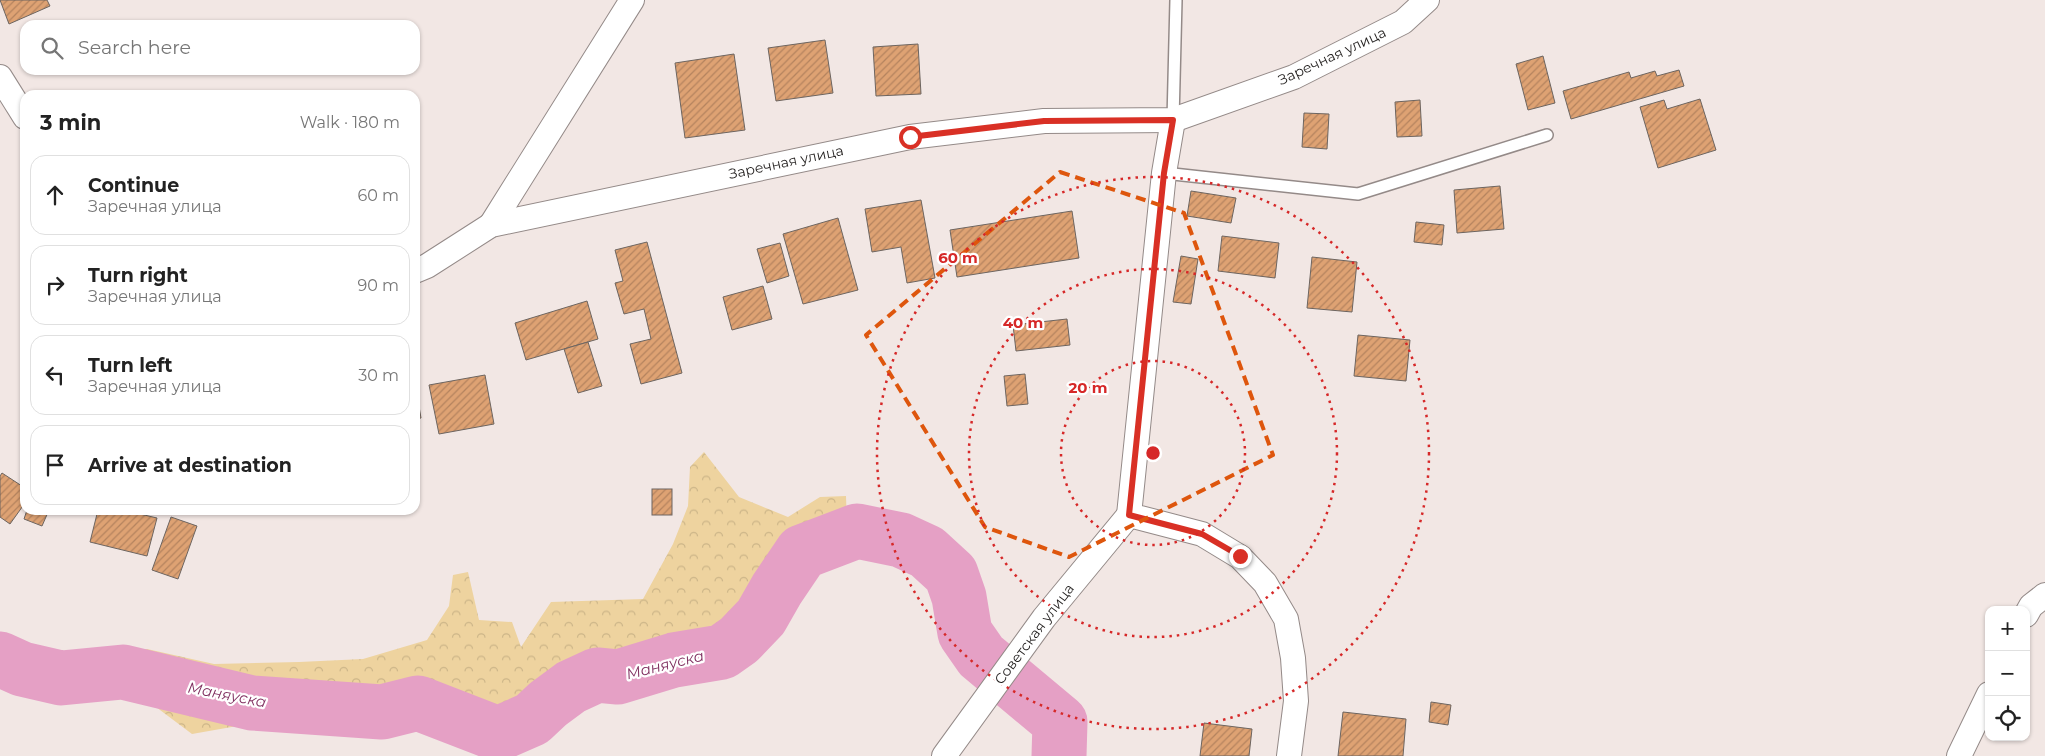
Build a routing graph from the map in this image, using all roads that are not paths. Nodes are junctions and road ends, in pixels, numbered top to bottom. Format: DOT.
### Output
graph roads {
  1 [pos="632,0"];
  2 [pos="1176,0"];
  3 [pos="1428,0"];
  4 [pos="0,77"];
  5 [pos="20,109"];
  6 [pos="1173,120"];
  7 [pos="1547,135"];
  8 [pos="1164,173"];
  9 [pos="491,224"];
  10 [pos="420,269"];
  11 [pos="1129,515"];
  12 [pos="2045,595"];
  13 [pos="2030,608"];
  14 [pos="1988,696"];
  15 [pos="944,756"];
  16 [pos="1289,756"];
  17 [pos="1959,756"];
  1 -- 9 [label="street"];
  2 -- 6 [label="lane"];
  3 -- 6 [label="street, Заречная улица"];
  4 -- 5 [label="street"];
  6 -- 8 [label="street"];
  6 -- 9 [label="street, Заречная улица"];
  7 -- 8 [label="lane"];
  8 -- 11 [label="street"];
  9 -- 10 [label="street, Заречная улица"];
  11 -- 15 [label="street, Советская улица"];
  11 -- 16 [label="street"];
  12 -- 13 [label="street"];
  14 -- 17 [label="street"];
}
